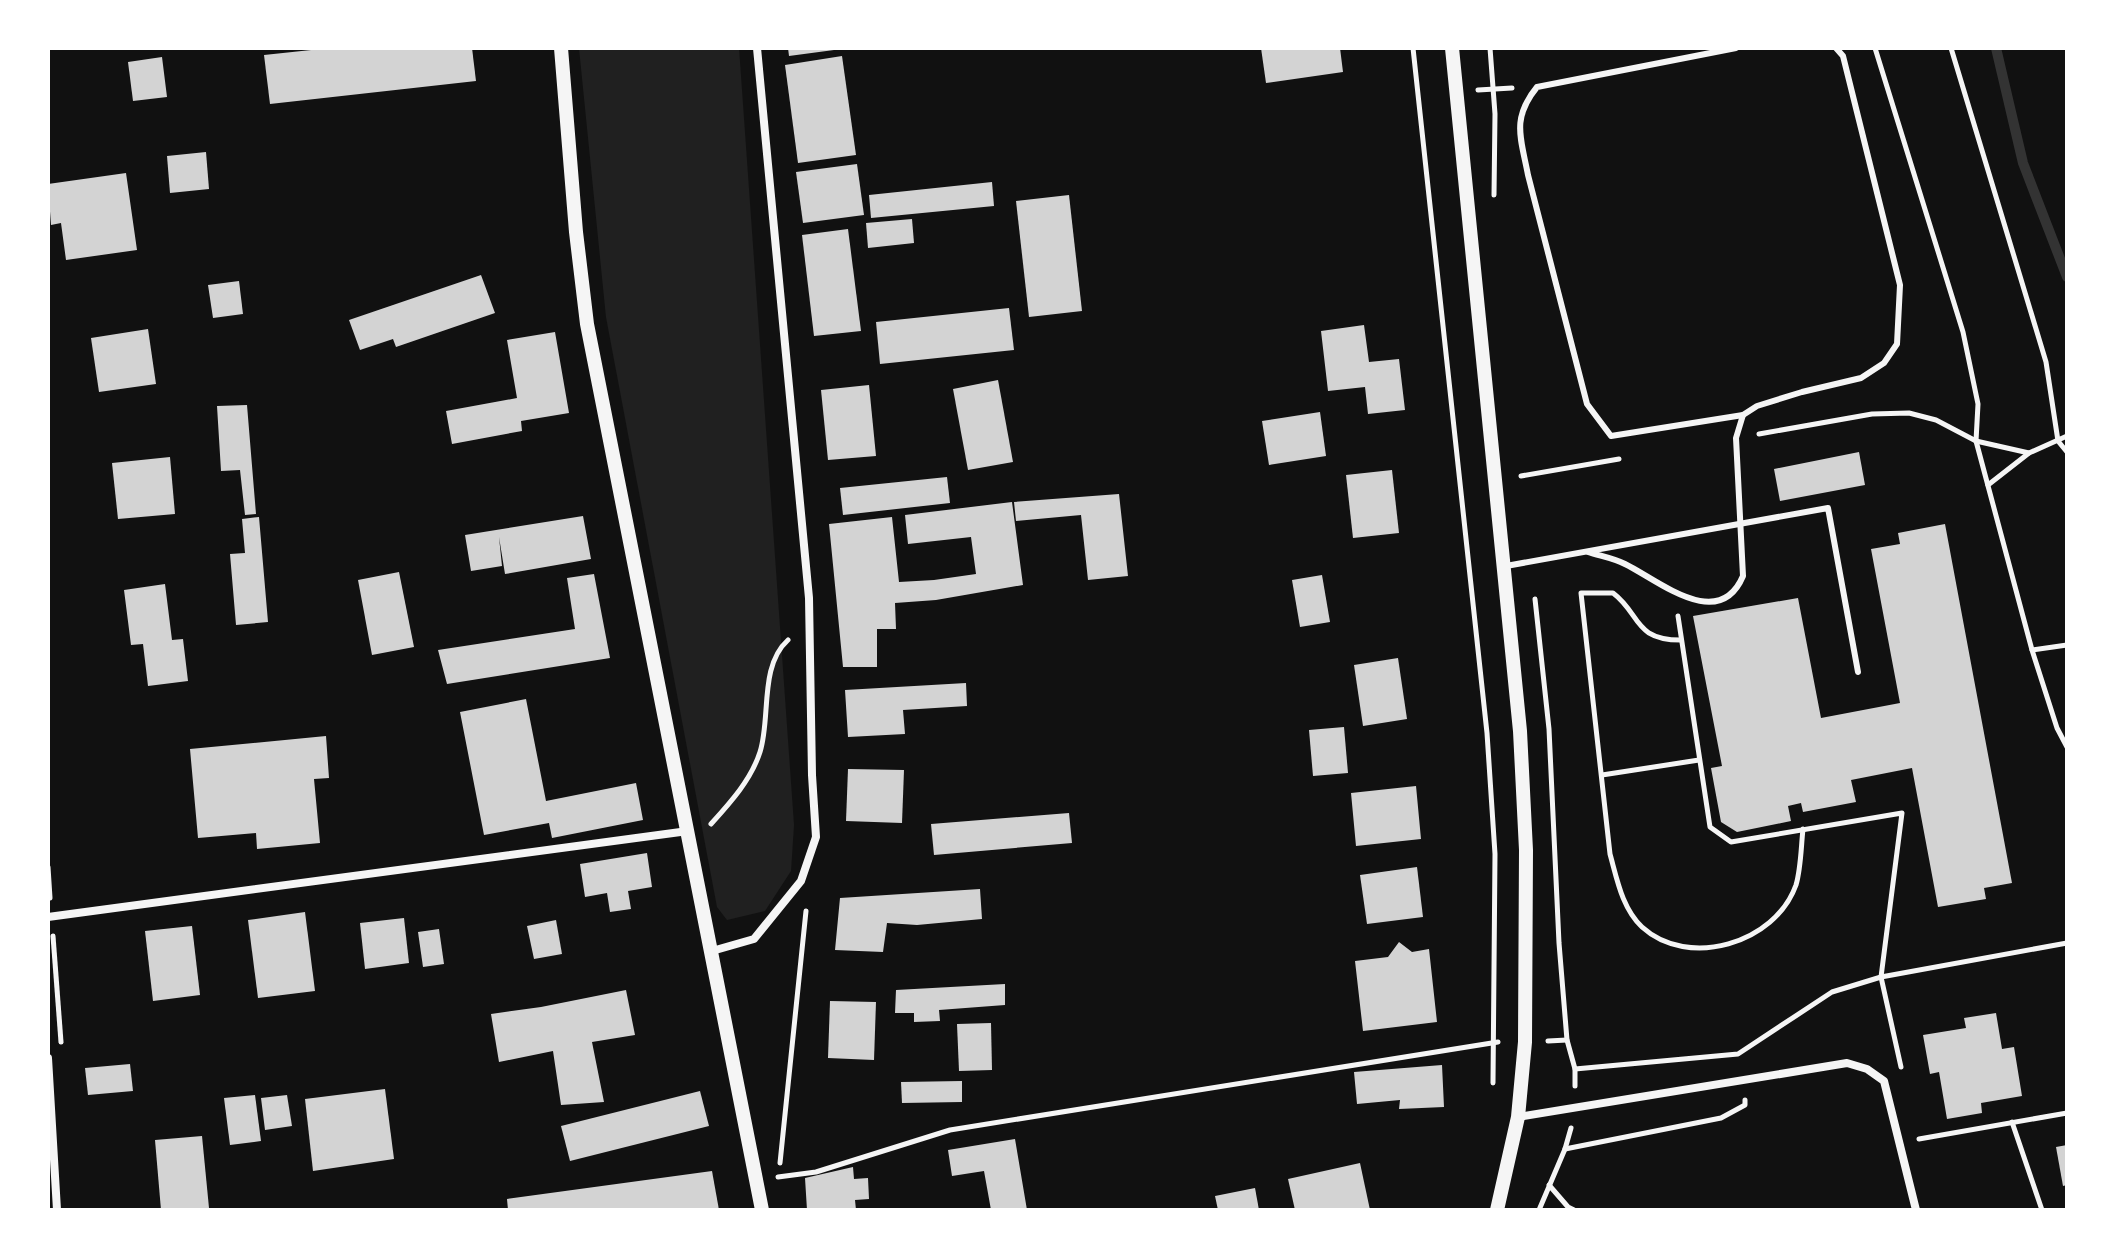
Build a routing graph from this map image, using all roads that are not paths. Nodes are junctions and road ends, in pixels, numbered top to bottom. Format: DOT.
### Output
graph roads {
  1 [pos="561,48"];
  2 [pos="757,48"];
  3 [pos="1452,48"];
  4 [pos="1736,48"];
  5 [pos="1836,48"];
  6 [pos="1743,415"];
  7 [pos="1740,525"];
  8 [pos="1586,552"];
  9 [pos="1502,567"];
  10 [pos="1858,672"];
  11 [pos="688,831"];
  12 [pos="48,917"];
  13 [pos="712,951"];
  14 [pos="48,1058"];
  15 [pos="1518,1117"];
  16 [pos="57,1210"];
  17 [pos="762,1210"];
  18 [pos="1497,1210"];
  19 [pos="1916,1210"];
  1 -- 11 [label="street"];
  2 -- 13 [label="street"];
  3 -- 9 [label="street"];
  4 -- 6 [label="lane"];
  5 -- 6 [label="lane"];
  6 -- 7 [label="lane"];
  7 -- 8 [label="lane"];
  7 -- 8 [label="lane"];
  7 -- 10 [label="lane"];
  8 -- 9 [label="lane"];
  9 -- 15 [label="street"];
  11 -- 12 [label="street"];
  11 -- 13 [label="street"];
  13 -- 17 [label="street"];
  14 -- 16 [label="street"];
  15 -- 18 [label="street"];
  15 -- 19 [label="street"];
}
